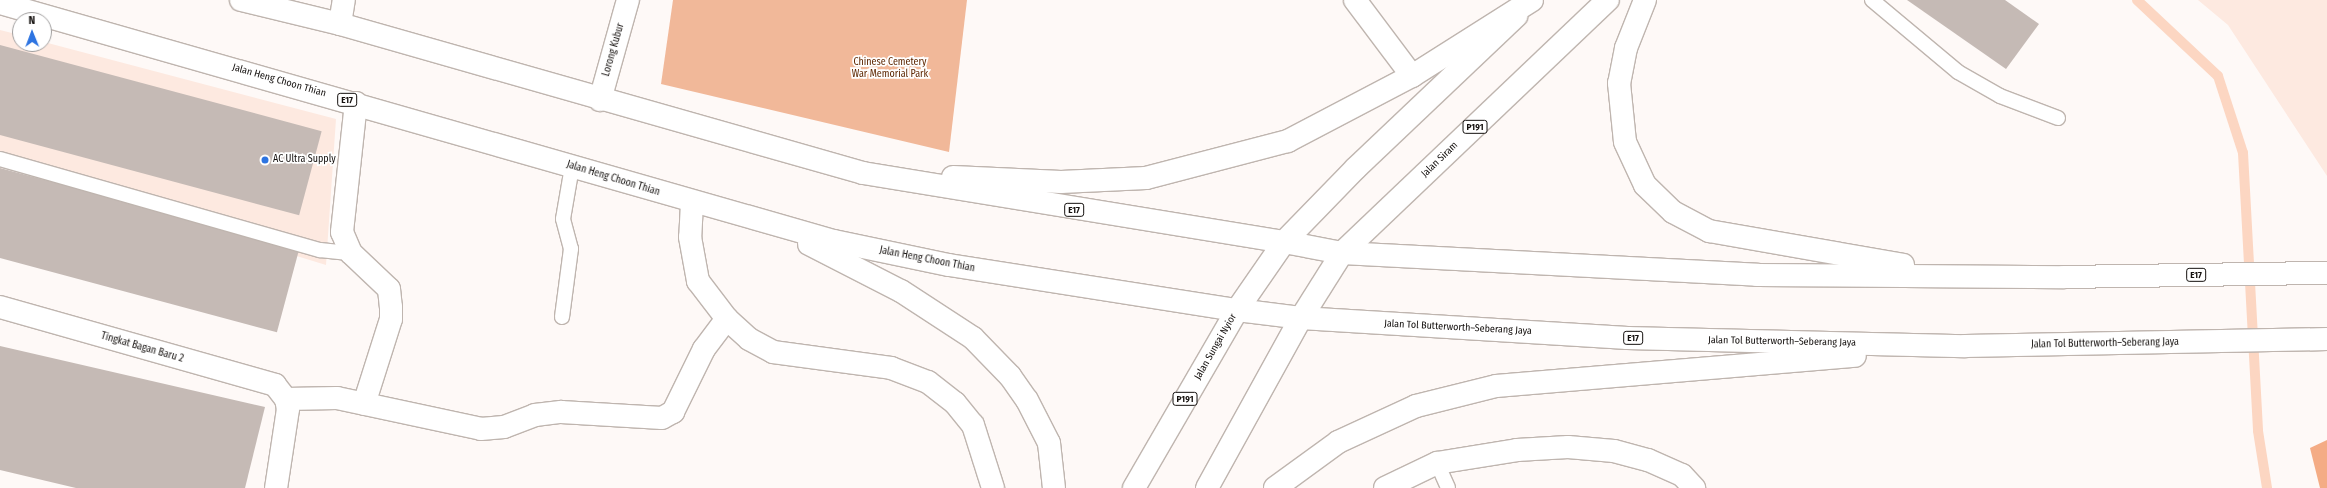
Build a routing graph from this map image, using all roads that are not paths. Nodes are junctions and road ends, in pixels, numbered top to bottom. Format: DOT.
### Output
graph roads {
  1 [pos="241,0"];
  2 [pos="344,0"];
  3 [pos="628,0"];
  4 [pos="1355,0"];
  5 [pos="1532,0"];
  6 [pos="1608,0"];
  7 [pos="1645,0"];
  8 [pos="1872,0"];
  9 [pos="0,3"];
  10 [pos="340,24"];
  11 [pos="1412,76"];
  12 [pos="600,100"];
  13 [pos="356,103"];
  14 [pos="2058,118"];
  15 [pos="0,159"];
  16 [pos="572,167"];
  17 [pos="864,172"];
  18 [pos="692,203"];
  19 [pos="775,226"];
  20 [pos="1284,242"];
  21 [pos="351,253"];
  22 [pos="1342,253"];
  23 [pos="2327,272"];
  24 [pos="1973,277"];
  25 [pos="0,307"];
  26 [pos="1237,310"];
  27 [pos="562,317"];
  28 [pos="1301,318"];
  29 [pos="727,319"];
  30 [pos="2327,339"];
  31 [pos="1966,346"];
  32 [pos="284,395"];
  33 [pos="364,404"];
  34 [pos="1437,463"];
  35 [pos="276,488"];
  36 [pos="993,488"];
  37 [pos="1054,488"];
  38 [pos="1134,488"];
  39 [pos="1207,488"];
  40 [pos="1274,488"];
  41 [pos="1385,488"];
  42 [pos="1448,488"];
  43 [pos="1694,488"];
  1 -- 10 [label="main road, E17"];
  2 -- 10 [label="main road"];
  3 -- 12 [label="main road, Lorong Kubur"];
  4 -- 11 [label="main road"];
  5 -- 11 [label="main road"];
  5 -- 20 [label="main road, P191"];
  6 -- 22 [label="main road, Jalan Siram / P191"];
  7 -- 24 [label="main road"];
  8 -- 14 [label="lane"];
  9 -- 13 [label="main road, Jalan Heng Choon Thian / E17"];
  10 -- 12 [label="main road, E17"];
  11 -- 17 [label="main road"];
  12 -- 17 [label="main road, E17"];
  13 -- 16 [label="main road, Jalan Heng Choon Thian / E17"];
  13 -- 21 [label="main road"];
  15 -- 21 [label="lane"];
  16 -- 18 [label="main road, Jalan Heng Choon Thian / E17"];
  16 -- 27 [label="lane"];
  17 -- 20 [label="main road, E17"];
  18 -- 19 [label="main road, Jalan Heng Choon Thian / E17"];
  18 -- 29 [label="main road"];
  19 -- 26 [label="main road, Jalan Heng Choon Thian / E17"];
  19 -- 37 [label="main road"];
  20 -- 22 [label="main road, E17"];
  20 -- 26 [label="main road, P191"];
  21 -- 33 [label="main road"];
  22 -- 24 [label="main road, E17"];
  22 -- 28 [label="main road, P191"];
  23 -- 24 [label="main road, E17"];
  25 -- 32 [label="main road, Tingkat Bagan Baru 2"];
  26 -- 28 [label="main road, Jalan Tol Butterworth–Seberang Jaya / E17"];
  26 -- 38 [label="main road, Jalan Sungai Nyior / P191"];
  28 -- 31 [label="main road, Jalan Tol Butterworth–Seberang Jaya / E17"];
  28 -- 39 [label="main road, P191"];
  29 -- 33 [label="main road"];
  29 -- 36 [label="main road"];
  30 -- 31 [label="main road, Jalan Tol Butterworth–Seberang Jaya / E17"];
  31 -- 40 [label="main road"];
  32 -- 33 [label="main road"];
  32 -- 35 [label="main road"];
  34 -- 41 [label="main road"];
  34 -- 42 [label="lane"];
  34 -- 43 [label="main road"];
}
